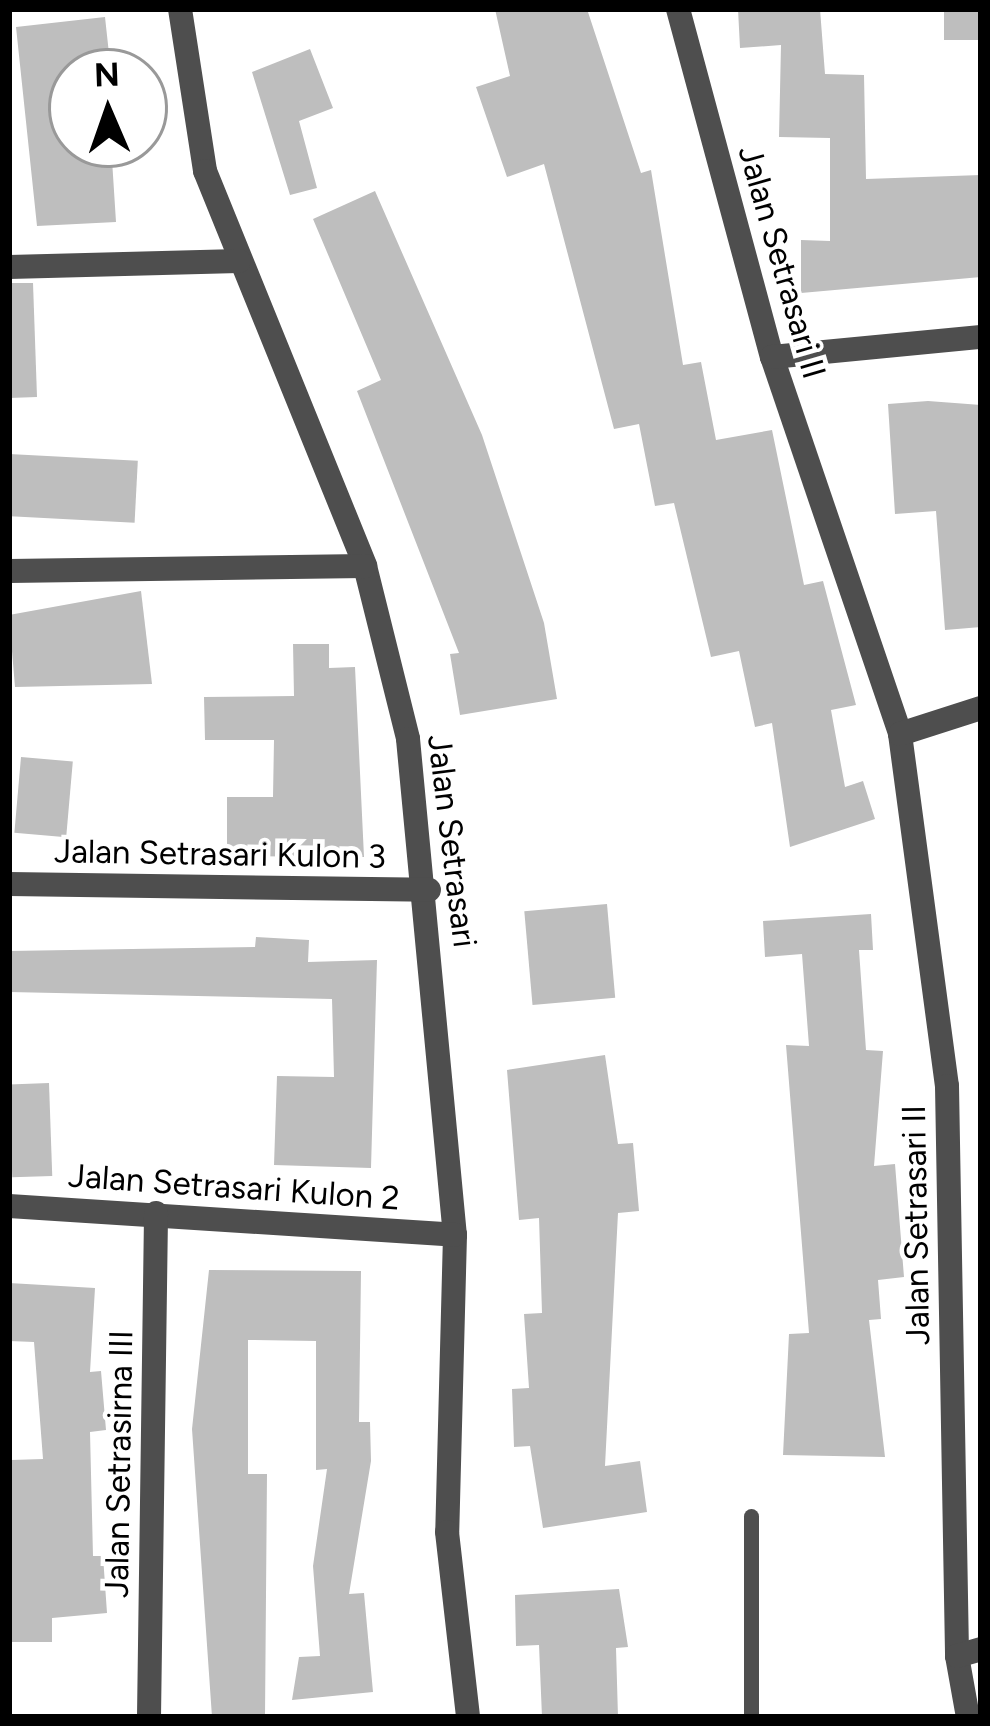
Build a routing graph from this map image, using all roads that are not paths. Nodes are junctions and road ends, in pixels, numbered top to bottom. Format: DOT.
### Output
graph roads {
  1 [pos="180,9"];
  2 [pos="678,9"];
  3 [pos="239,261"];
  4 [pos="9,267"];
  5 [pos="981,337"];
  6 [pos="772,357"];
  7 [pos="365,566"];
  8 [pos="9,571"];
  9 [pos="981,708"];
  10 [pos="900,734"];
  11 [pos="9,884"];
  12 [pos="430,890"];
  13 [pos="9,1206"];
  14 [pos="156,1213"];
  15 [pos="455,1235"];
  16 [pos="751,1516"];
  17 [pos="969,1652"];
  18 [pos="465,1716"];
  19 [pos="149,1717"];
  20 [pos="751,1717"];
  21 [pos="968,1717"];
  1 -- 3 [label="street, Jalan Setrasari"];
  2 -- 6 [label="street, Jalan Setrasari II"];
  3 -- 4 [label="street"];
  3 -- 7 [label="street, Jalan Setrasari"];
  5 -- 6 [label="street"];
  6 -- 10 [label="street, Jalan Setrasari II"];
  7 -- 8 [label="street"];
  7 -- 12 [label="street, Jalan Setrasari"];
  9 -- 10 [label="street"];
  10 -- 17 [label="street, Jalan Setrasari II"];
  11 -- 12 [label="street, Jalan Setrasari Kulon 3"];
  12 -- 15 [label="street, Jalan Setrasari"];
  13 -- 14 [label="street, Jalan Setrasari Kulon 2"];
  14 -- 15 [label="street, Jalan Setrasari Kulon 2"];
  14 -- 19 [label="street, Jalan Setrasirna III"];
  15 -- 18 [label="street, Jalan Setrasari"];
  16 -- 20 [label="lane"];
  17 -- 21 [label="street, Jalan Setrasari II"];
}
